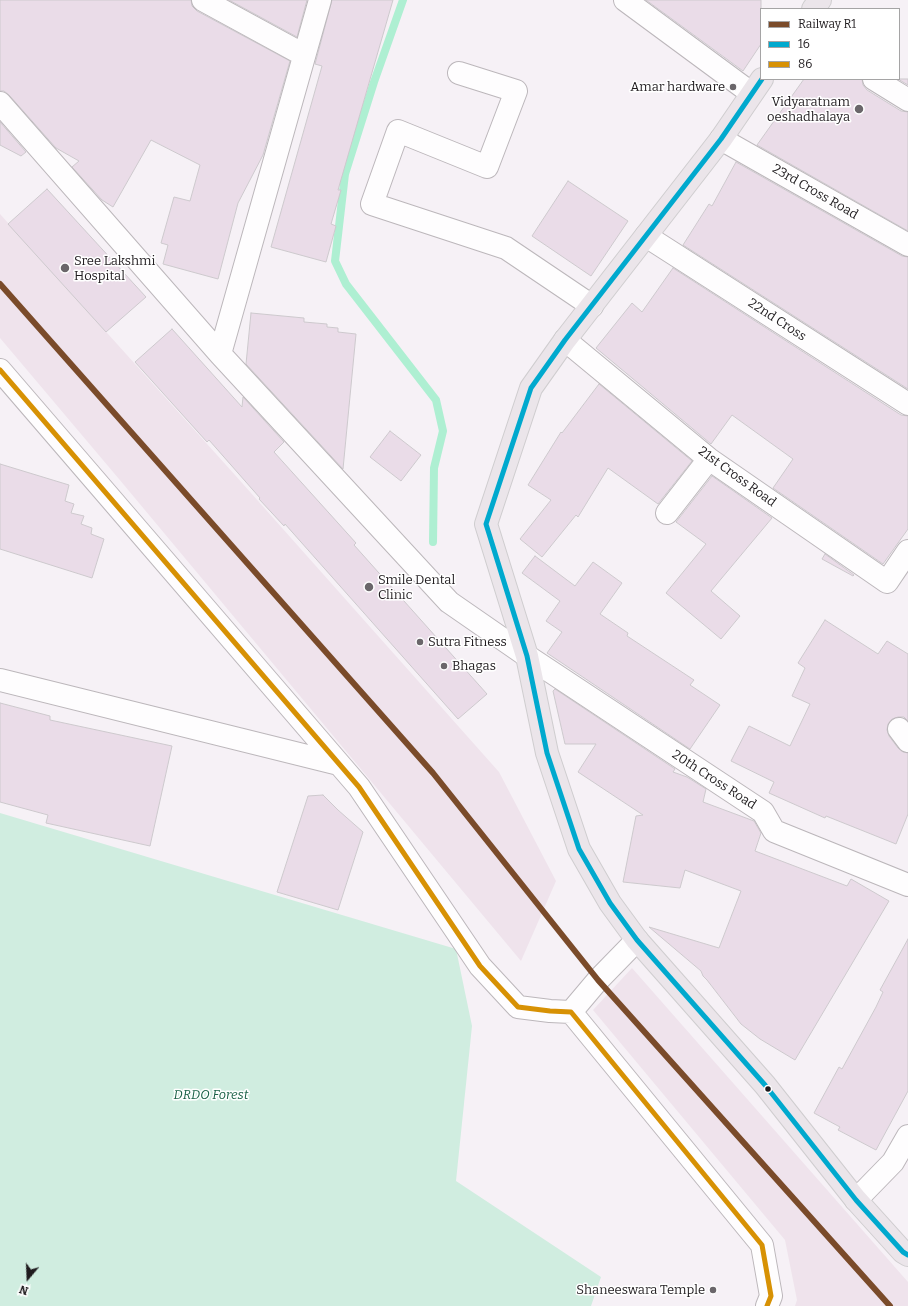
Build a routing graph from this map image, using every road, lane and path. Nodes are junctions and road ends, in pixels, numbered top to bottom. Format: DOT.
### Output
graph roads {
  1 [pos="203,0"];
  2 [pos="320,0"];
  3 [pos="625,0"];
  4 [pos="820,0"];
  5 [pos="814,8"];
  6 [pos="304,55"];
  7 [pos="459,73"];
  8 [pos="876,80"];
  9 [pos="756,86"];
  10 [pos="908,100"];
  11 [pos="0,103"];
  12 [pos="721,139"];
  13 [pos="646,236"];
  14 [pos="908,245"];
  15 [pos="592,306"];
  16 [pos="565,340"];
  17 [pos="220,354"];
  18 [pos="0,370"];
  19 [pos="908,404"];
  20 [pos="708,458"];
  21 [pos="667,513"];
  22 [pos="908,551"];
  23 [pos="527,656"];
  24 [pos="0,680"];
  25 [pos="339,764"];
  26 [pos="908,885"];
  27 [pos="637,940"];
  28 [pos="571,1012"];
  29 [pos="908,1136"];
  30 [pos="856,1200"];
  31 [pos="908,1255"];
  32 [pos="767,1306"];
  1 -- 6 [label="street"];
  2 -- 6 [label="street"];
  3 -- 9 [label="street"];
  4 -- 5 [label="main road"];
  6 -- 17 [label="street"];
  7 -- 15 [label="street"];
  8 -- 10 [label="street"];
  9 -- 12 [label="main road"];
  11 -- 17 [label="street, 20th Cross Road"];
  12 -- 13 [label="main road"];
  12 -- 14 [label="street, 23rd Cross Road"];
  13 -- 15 [label="main road"];
  13 -- 19 [label="street, 22nd Cross"];
  15 -- 16 [label="main road"];
  16 -- 20 [label="street, 21st Cross Road"];
  16 -- 23 [label="main road"];
  17 -- 23 [label="street, 20th Cross Road"];
  18 -- 25 [label="street"];
  20 -- 21 [label="street"];
  20 -- 22 [label="street, 21st Cross Road"];
  23 -- 26 [label="street, 20th Cross Road"];
  23 -- 27 [label="main road"];
  24 -- 25 [label="street"];
  25 -- 28 [label="street"];
  27 -- 28 [label="street"];
  27 -- 30 [label="main road"];
  28 -- 32 [label="street"];
  29 -- 30 [label="street"];
  30 -- 31 [label="main road"];
}
